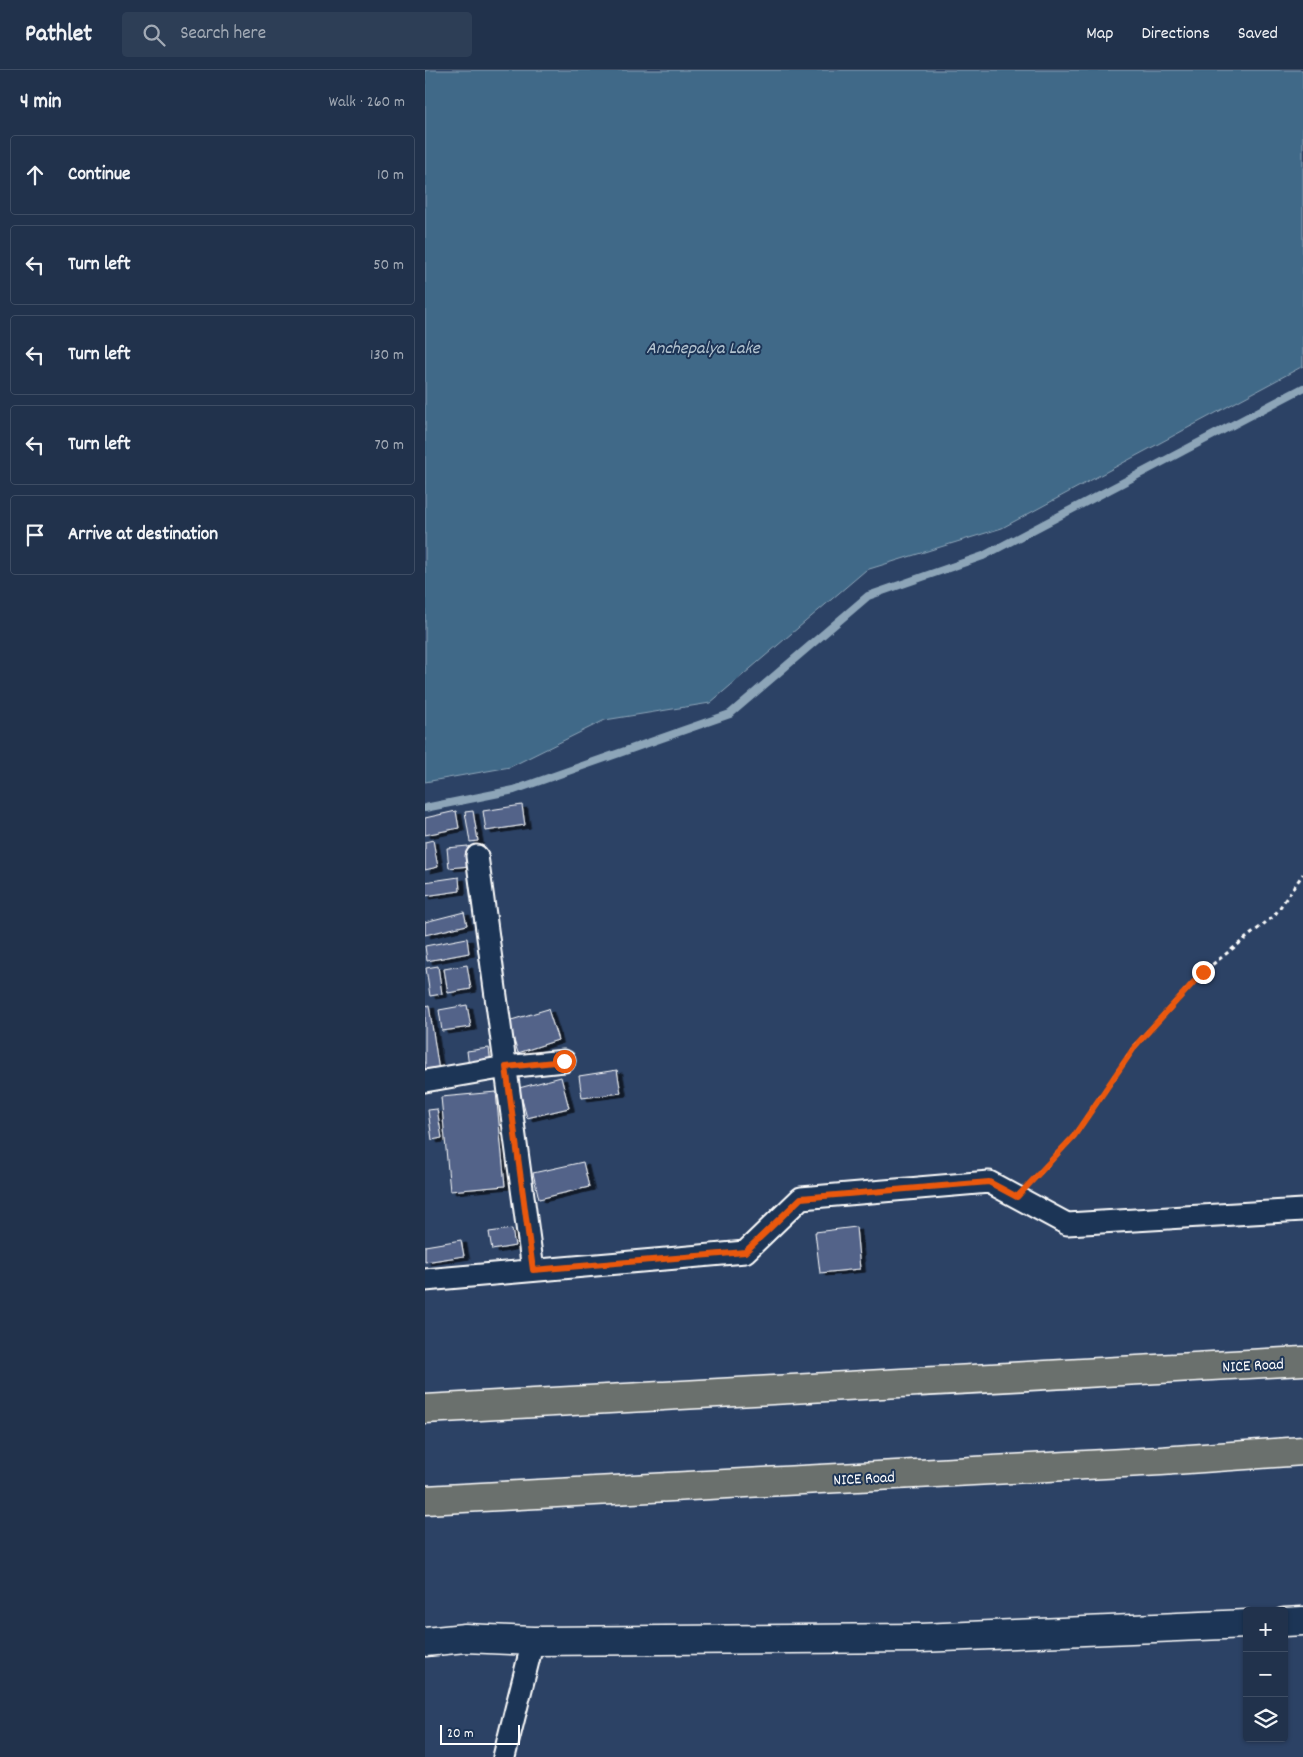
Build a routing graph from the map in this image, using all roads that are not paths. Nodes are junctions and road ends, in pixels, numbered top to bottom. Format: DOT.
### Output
graph roads {
  1 [pos="477,856"];
  2 [pos="564,1061"];
  3 [pos="506,1067"];
  4 [pos="425,1080"];
  5 [pos="1303,1210"];
  6 [pos="533,1270"];
  7 [pos="425,1280"];
  8 [pos="1303,1361"];
  9 [pos="425,1409"];
  10 [pos="1303,1451"];
  11 [pos="425,1500"];
  12 [pos="1303,1621"];
  13 [pos="1288,1622"];
  14 [pos="1243,1624"];
  15 [pos="533,1641"];
  16 [pos="425,1642"];
  17 [pos="504,1757"];
  1 -- 3 [label="street"];
  2 -- 3 [label="street"];
  3 -- 4 [label="street"];
  3 -- 6 [label="street"];
  5 -- 6 [label="street"];
  6 -- 7 [label="street"];
  8 -- 9 [label="highway, NICE Road"];
  10 -- 11 [label="highway, NICE Road"];
  12 -- 13 [label="street"];
  14 -- 15 [label="street"];
  15 -- 16 [label="street"];
  15 -- 17 [label="street"];
}
